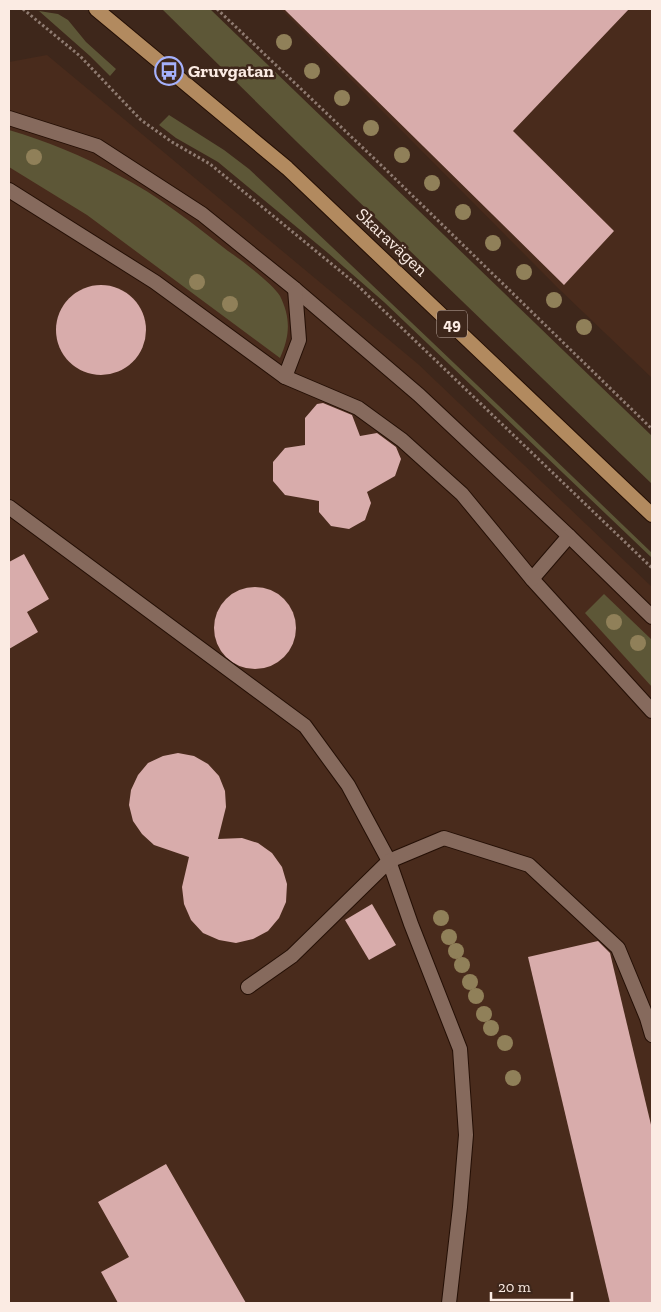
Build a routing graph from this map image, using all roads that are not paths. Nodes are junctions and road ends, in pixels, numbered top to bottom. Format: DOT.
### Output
graph roads {
  1 [pos="96,9"];
  2 [pos="9,118"];
  3 [pos="9,190"];
  4 [pos="295,289"];
  5 [pos="285,377"];
  6 [pos="9,507"];
  7 [pos="652,515"];
  8 [pos="569,536"];
  9 [pos="532,579"];
  10 [pos="652,618"];
  11 [pos="652,711"];
  12 [pos="389,861"];
  13 [pos="248,987"];
  14 [pos="652,1036"];
  15 [pos="449,1303"];
  1 -- 7 [label="main road, Skaravägen / 49"];
  2 -- 4 [label="lane"];
  3 -- 5 [label="lane"];
  4 -- 5 [label="lane"];
  4 -- 8 [label="lane"];
  5 -- 9 [label="lane"];
  6 -- 12 [label="lane"];
  8 -- 9 [label="lane"];
  8 -- 10 [label="lane"];
  9 -- 11 [label="lane"];
  12 -- 13 [label="lane"];
  12 -- 14 [label="lane"];
  12 -- 15 [label="lane"];
}
